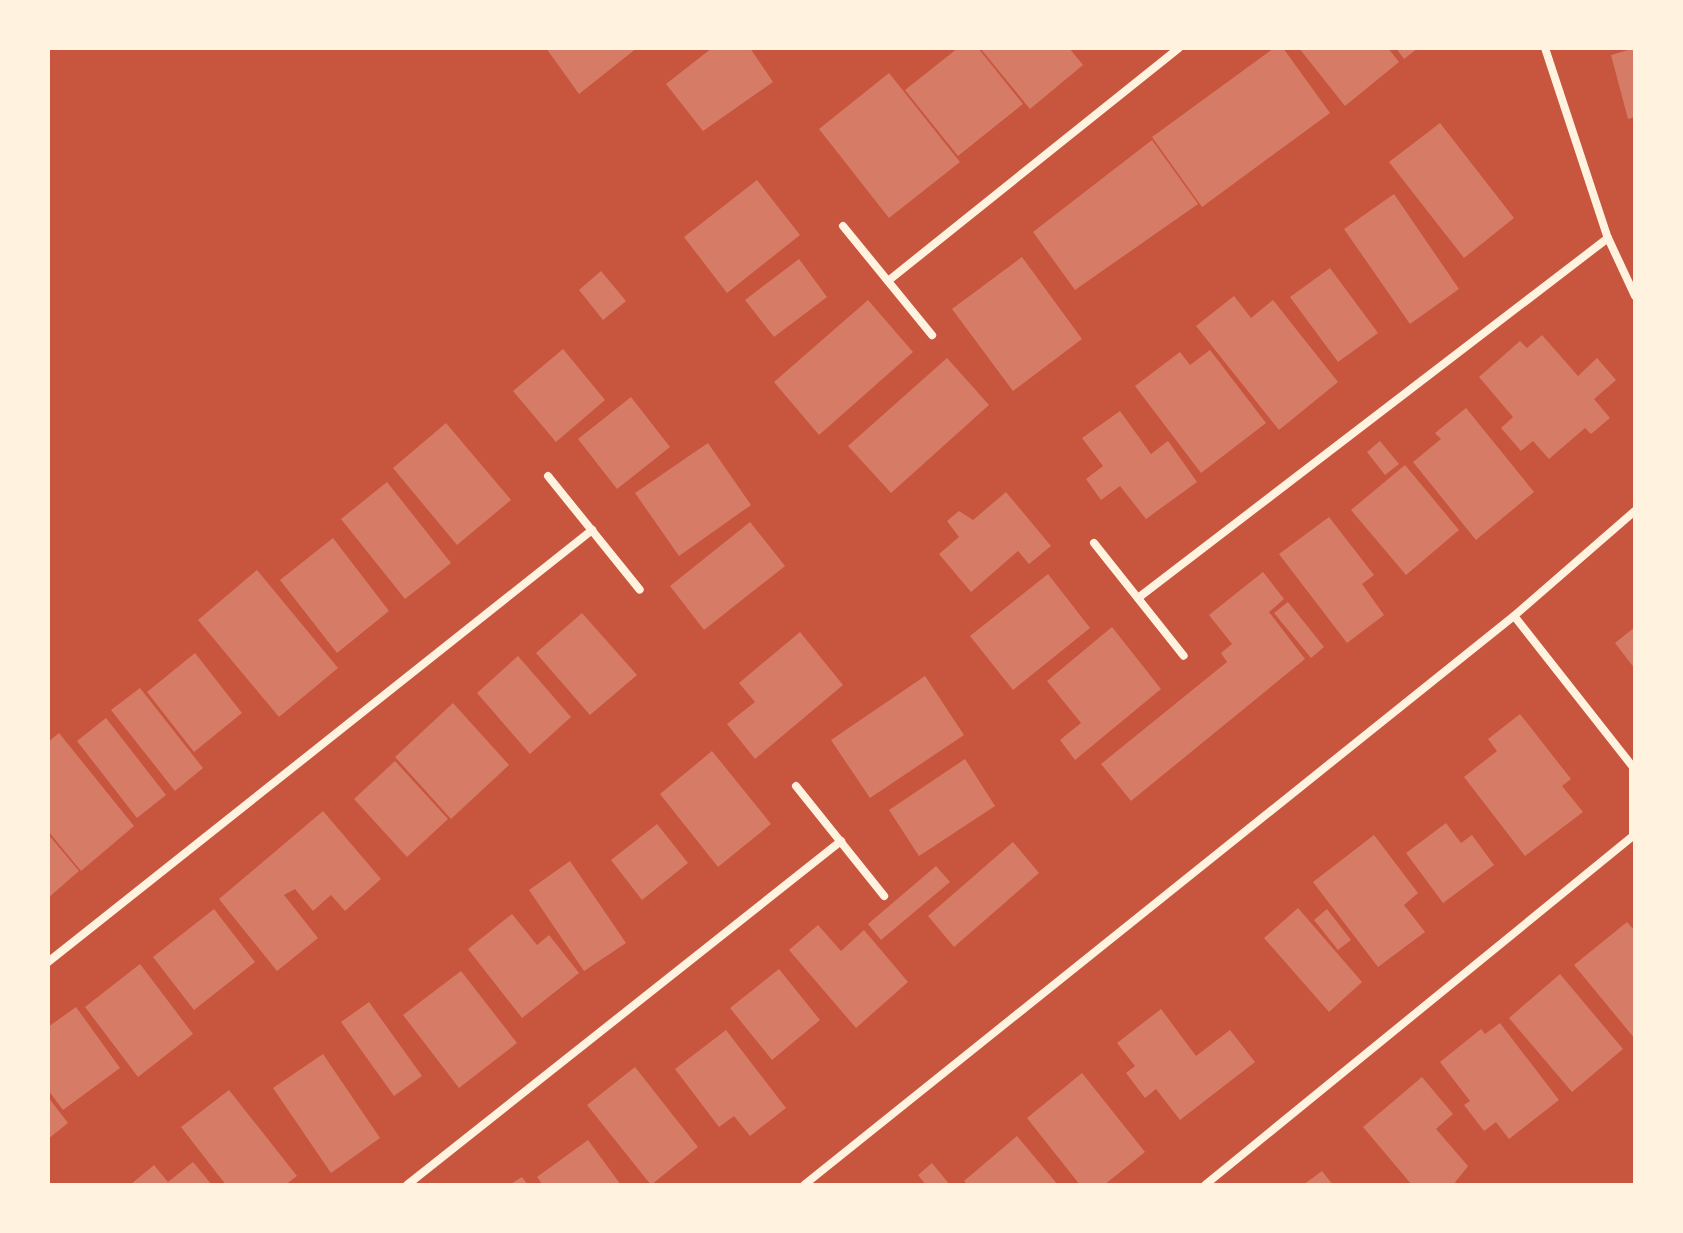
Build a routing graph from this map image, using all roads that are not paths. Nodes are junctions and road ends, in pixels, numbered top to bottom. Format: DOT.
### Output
graph roads {
  1 [pos="1179,48"];
  2 [pos="1545,48"];
  3 [pos="843,226"];
  4 [pos="1608,238"];
  5 [pos="888,281"];
  6 [pos="1635,296"];
  7 [pos="932,335"];
  8 [pos="548,476"];
  9 [pos="1635,511"];
  10 [pos="592,530"];
  11 [pos="1094,543"];
  12 [pos="640,590"];
  13 [pos="1138,598"];
  14 [pos="1514,616"];
  15 [pos="1184,656"];
  16 [pos="796,786"];
  17 [pos="841,841"];
  18 [pos="884,896"];
  19 [pos="48,962"];
  20 [pos="407,1185"];
  21 [pos="804,1185"];
  22 [pos="1205,1185"];
  1 -- 5 [label="street"];
  2 -- 4 [label="street"];
  3 -- 5 [label="street"];
  4 -- 6 [label="street"];
  4 -- 13 [label="street"];
  5 -- 7 [label="street"];
  8 -- 10 [label="street"];
  9 -- 14 [label="street"];
  10 -- 12 [label="street"];
  10 -- 19 [label="street"];
  11 -- 13 [label="street"];
  13 -- 15 [label="street"];
  14 -- 21 [label="street"];
  14 -- 22 [label="street"];
  16 -- 17 [label="street"];
  17 -- 18 [label="street"];
  17 -- 20 [label="street"];
}
